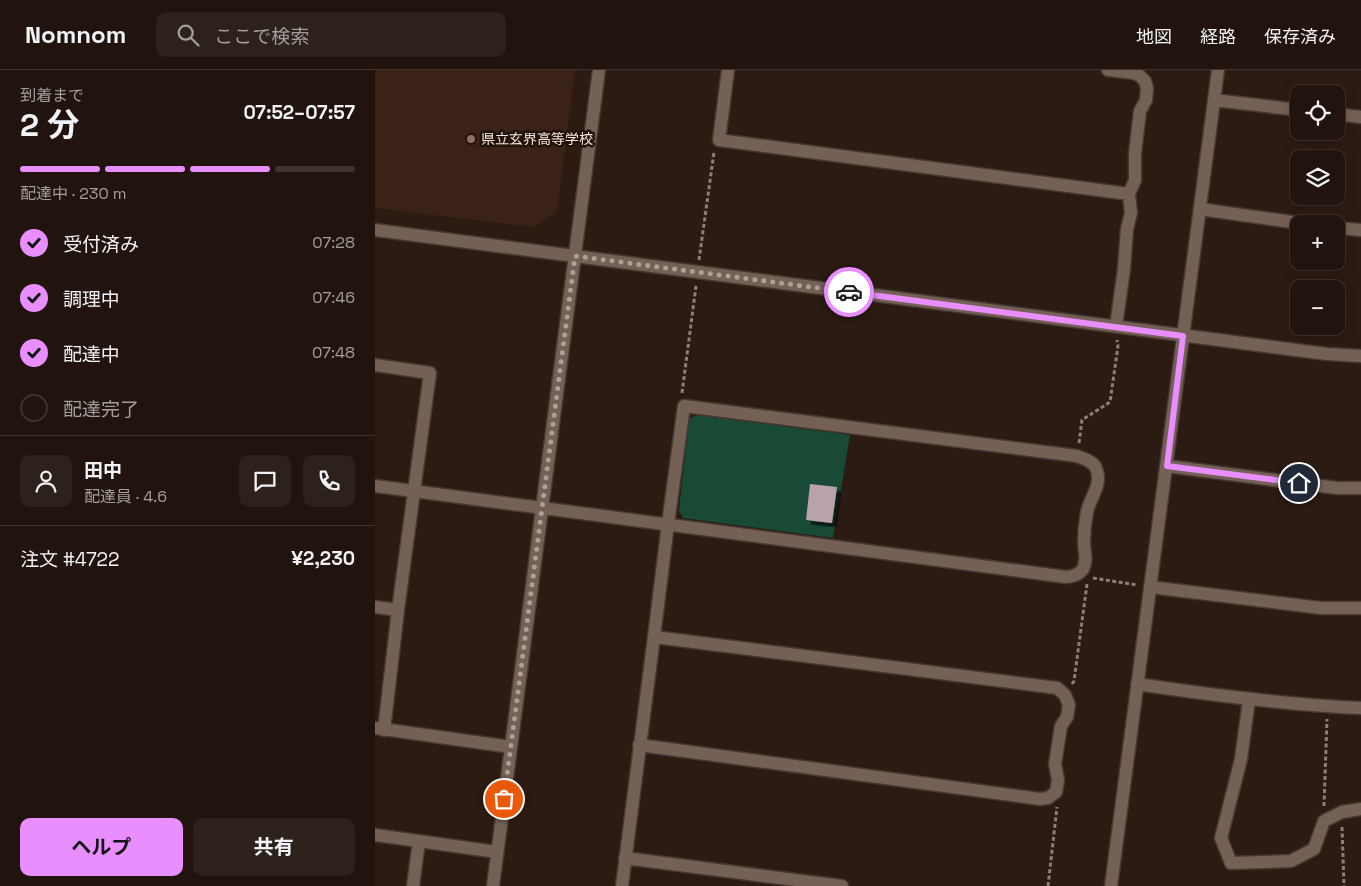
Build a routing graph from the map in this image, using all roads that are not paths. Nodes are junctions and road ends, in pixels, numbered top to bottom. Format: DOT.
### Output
graph roads {
  1 [pos="599,70"];
  2 [pos="728,70"];
  3 [pos="1108,70"];
  4 [pos="1218,70"];
  5 [pos="1214,100"];
  6 [pos="1290,109"];
  7 [pos="1345,115"];
  8 [pos="1361,117"];
  9 [pos="1129,194"];
  10 [pos="1200,209"];
  11 [pos="1290,222"];
  12 [pos="1345,229"];
  13 [pos="375,230"];
  14 [pos="1361,230"];
  15 [pos="575,256"];
  16 [pos="1116,326"];
  17 [pos="1183,336"];
  18 [pos="1361,356"];
  19 [pos="375,365"];
  20 [pos="1167,466"];
  21 [pos="375,486"];
  22 [pos="1361,488"];
  23 [pos="414,491"];
  24 [pos="542,507"];
  25 [pos="668,524"];
  26 [pos="1150,586"];
  27 [pos="375,607"];
  28 [pos="1361,608"];
  29 [pos="398,610"];
  30 [pos="655,637"];
  31 [pos="1137,684"];
  32 [pos="1249,700"];
  33 [pos="1361,708"];
  34 [pos="379,729"];
  35 [pos="639,745"];
  36 [pos="511,746"];
  37 [pos="1361,810"];
  38 [pos="375,835"];
  39 [pos="419,841"];
  40 [pos="497,852"];
  41 [pos="625,858"];
  42 [pos="413,886"];
  43 [pos="493,886"];
  44 [pos="621,886"];
  45 [pos="842,886"];
  46 [pos="1111,886"];
  1 -- 15 [label="street"];
  2 -- 9 [label="street"];
  3 -- 9 [label="street"];
  4 -- 5 [label="street"];
  5 -- 6 [label="street"];
  5 -- 10 [label="street"];
  7 -- 8 [label="street"];
  9 -- 16 [label="street"];
  10 -- 11 [label="street"];
  10 -- 17 [label="street"];
  12 -- 14 [label="street"];
  13 -- 15 [label="street"];
  15 -- 16 [label="street"];
  15 -- 24 [label="street"];
  16 -- 17 [label="street"];
  17 -- 18 [label="street"];
  17 -- 20 [label="street"];
  19 -- 23 [label="street"];
  20 -- 22 [label="street"];
  20 -- 26 [label="street"];
  21 -- 23 [label="street"];
  23 -- 24 [label="street"];
  23 -- 29 [label="street"];
  24 -- 25 [label="street"];
  24 -- 36 [label="street"];
  25 -- 25 [label="street"];
  25 -- 30 [label="street"];
  26 -- 28 [label="street"];
  26 -- 31 [label="street"];
  27 -- 29 [label="street"];
  29 -- 34 [label="street"];
  30 -- 35 [label="street"];
  30 -- 35 [label="street"];
  31 -- 32 [label="street"];
  31 -- 46 [label="street"];
  32 -- 33 [label="street"];
  32 -- 37 [label="street"];
  34 -- 36 [label="street"];
  35 -- 41 [label="street"];
  36 -- 40 [label="street"];
  38 -- 39 [label="street"];
  39 -- 40 [label="street"];
  39 -- 42 [label="street"];
  40 -- 43 [label="street"];
  41 -- 44 [label="street"];
  41 -- 45 [label="street"];
}
